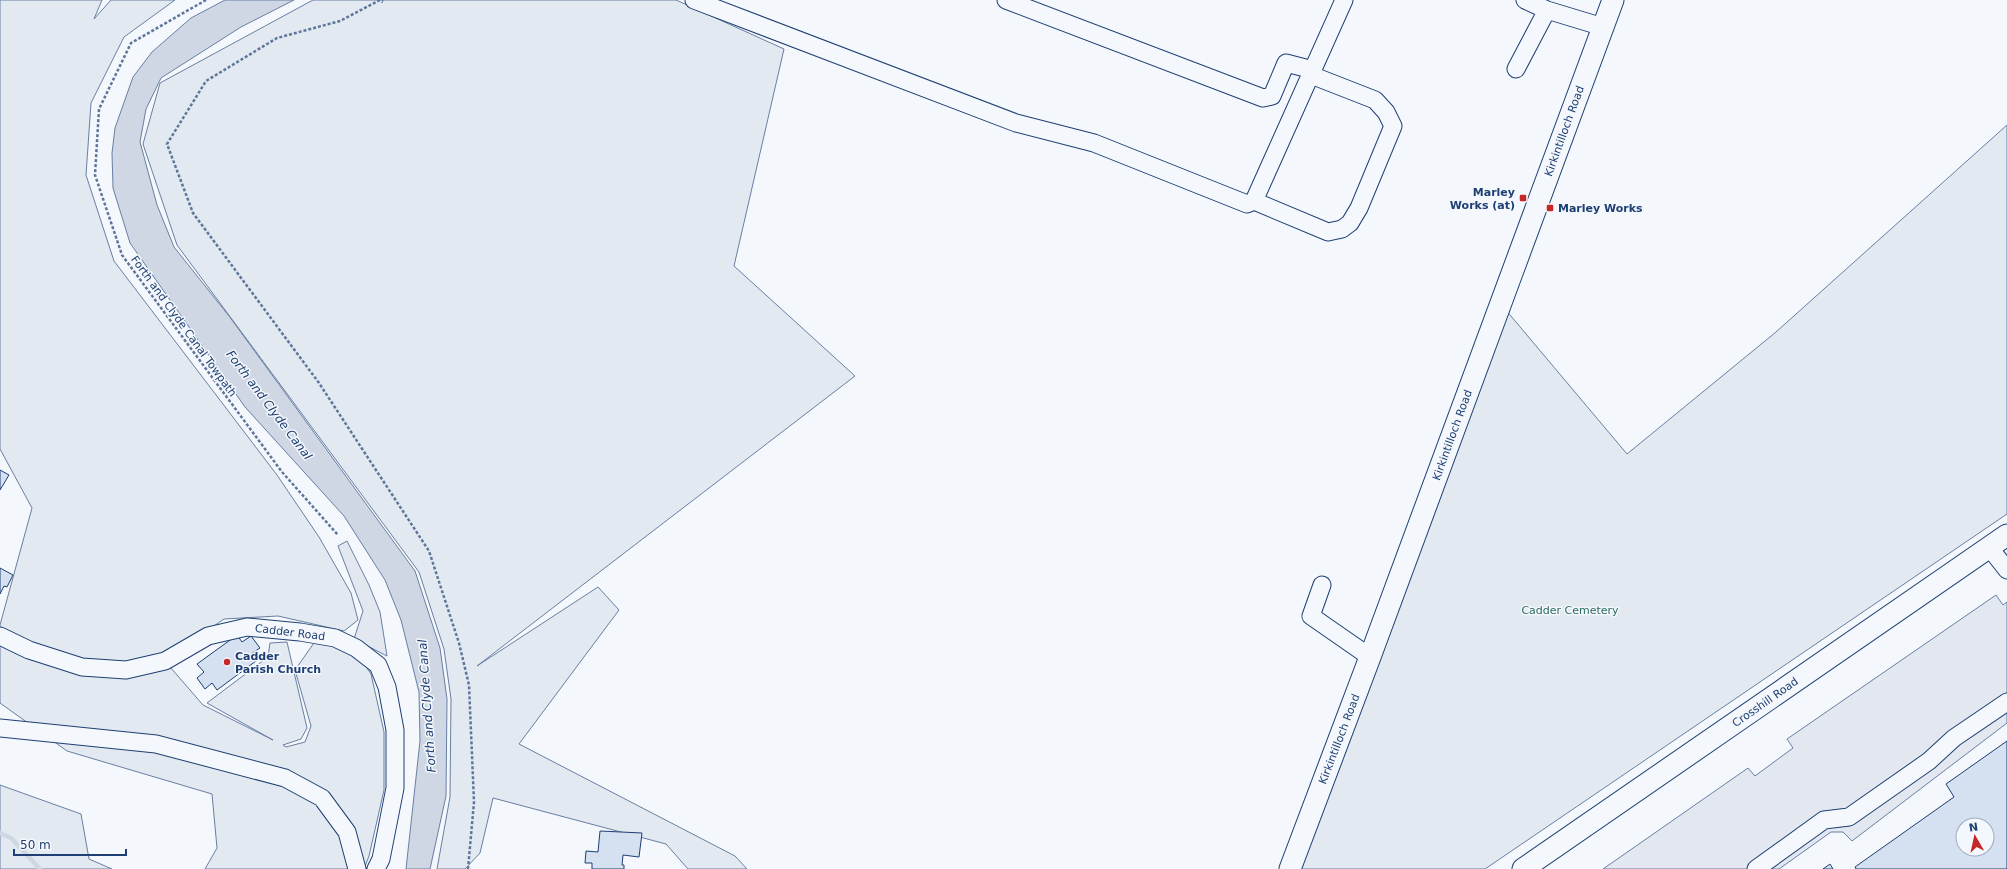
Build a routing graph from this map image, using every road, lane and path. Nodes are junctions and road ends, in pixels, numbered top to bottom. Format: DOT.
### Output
graph roads {
  1 [pos="206,0"];
  2 [pos="380,0"];
  3 [pos="694,0"];
  4 [pos="1006,0"];
  5 [pos="1344,0"];
  6 [pos="1525,0"];
  7 [pos="1612,0"];
  8 [pos="1547,10"];
  9 [pos="1603,27"];
  10 [pos="1516,69"];
  11 [pos="1312,73"];
  12 [pos="1254,201"];
  13 [pos="338,535"];
  14 [pos="2007,535"];
  15 [pos="1989,547"];
  16 [pos="2007,570"];
  17 [pos="1322,585"];
  18 [pos="0,636"];
  19 [pos="1370,657"];
  20 [pos="2007,702"];
  21 [pos="0,728"];
  22 [pos="357,869"];
  23 [pos="376,869"];
  24 [pos="468,869"];
  25 [pos="1290,869"];
  26 [pos="1523,869"];
  27 [pos="1756,869"];
  1 -- 13 [label="path, Forth and Clyde Canal Towpath"];
  2 -- 24 [label="path"];
  3 -- 12 [label="street"];
  4 -- 11 [label="street"];
  5 -- 11 [label="street"];
  6 -- 8 [label="street"];
  7 -- 9 [label="main road, Kirkintilloch Road"];
  8 -- 9 [label="street"];
  8 -- 10 [label="street"];
  9 -- 19 [label="main road, Kirkintilloch Road"];
  11 -- 12 [label="street"];
  11 -- 12 [label="street"];
  14 -- 15 [label="main road, Crosshill Road"];
  15 -- 16 [label="street"];
  15 -- 26 [label="main road, Crosshill Road"];
  17 -- 19 [label="street"];
  18 -- 23 [label="street, Cadder Road"];
  19 -- 25 [label="main road, Kirkintilloch Road"];
  20 -- 27 [label="street"];
  21 -- 22 [label="street"];
}
